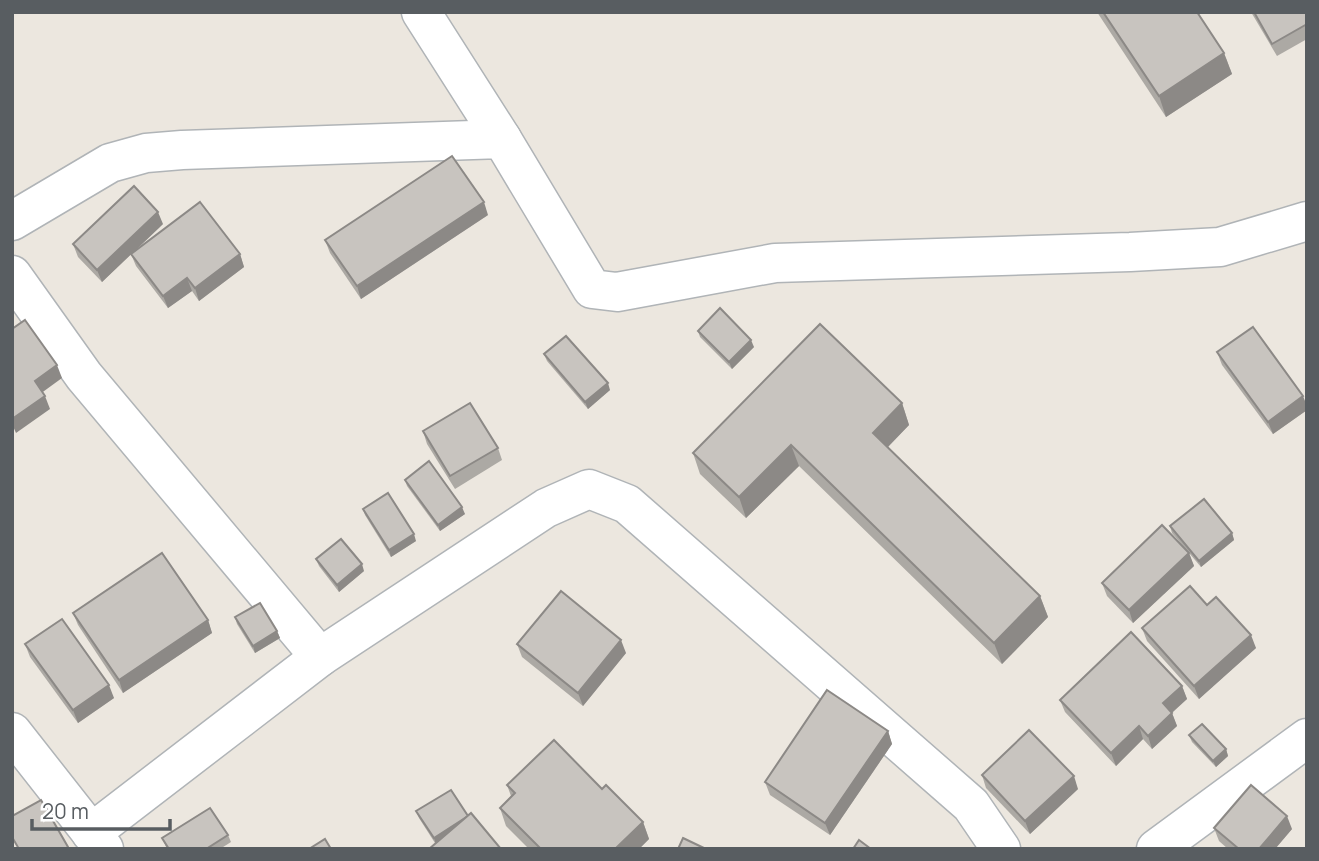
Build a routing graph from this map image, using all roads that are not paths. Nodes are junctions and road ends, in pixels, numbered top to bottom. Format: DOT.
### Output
graph roads {
  1 [pos="421,12"];
  2 [pos="502,139"];
  3 [pos="12,221"];
  4 [pos="1307,221"];
  5 [pos="12,275"];
  6 [pos="320,657"];
  7 [pos="12,732"];
  8 [pos="1307,738"];
  9 [pos="98,841"];
  10 [pos="1001,849"];
  11 [pos="1156,849"];
  1 -- 2 [label="street"];
  2 -- 3 [label="street"];
  2 -- 4 [label="street"];
  5 -- 6 [label="street"];
  6 -- 9 [label="street"];
  6 -- 10 [label="street"];
  7 -- 9 [label="street"];
  8 -- 11 [label="street"];
}
